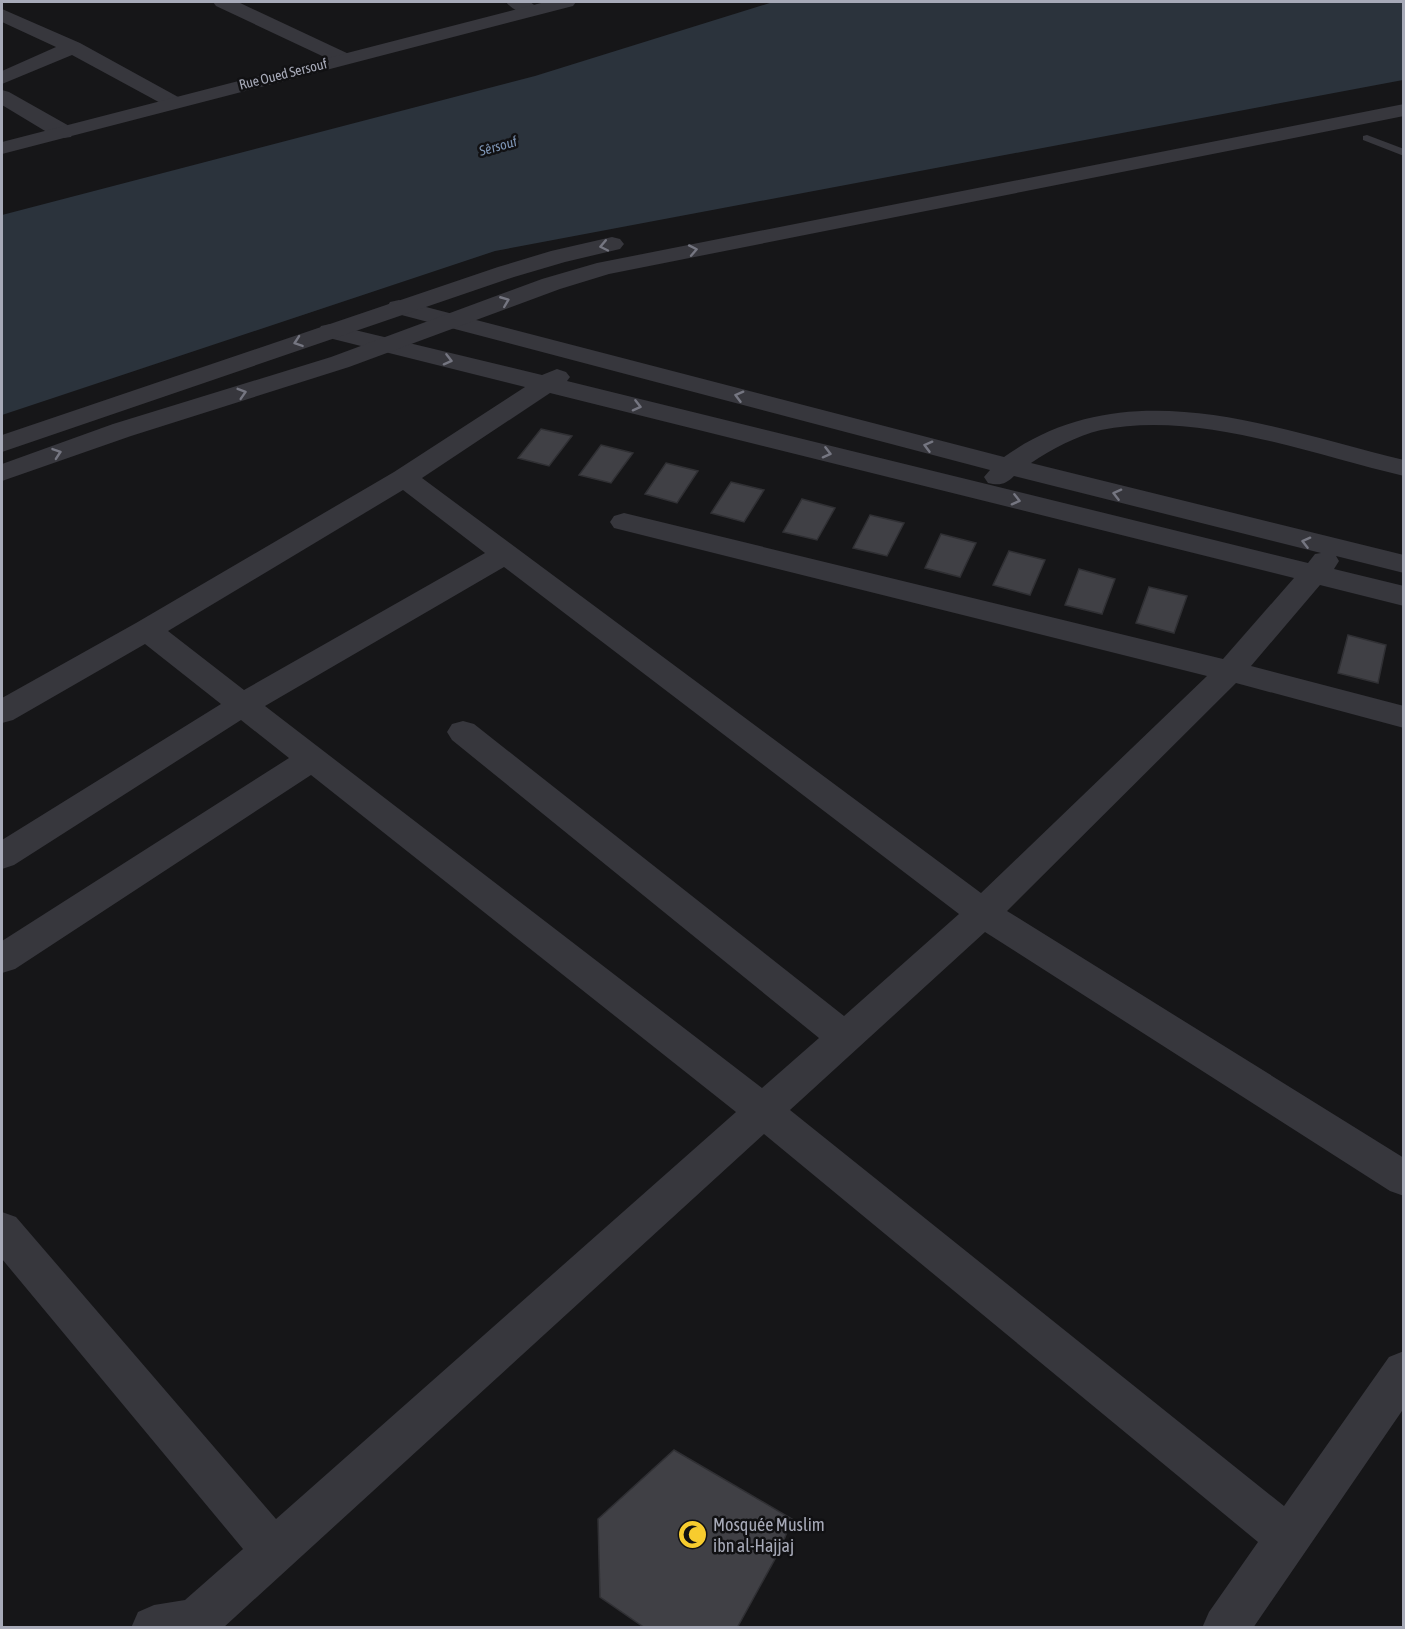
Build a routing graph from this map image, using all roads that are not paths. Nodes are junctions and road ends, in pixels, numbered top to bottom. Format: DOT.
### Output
graph roads {
  1 [pos="223,2"];
  2 [pos="566,2"];
  3 [pos="523,5"];
  4 [pos="2,15"];
  5 [pos="73,47"];
  6 [pos="344,58"];
  7 [pos="2,78"];
  8 [pos="1404,91"];
  9 [pos="2,96"];
  10 [pos="173,102"];
  11 [pos="1341,102"];
  12 [pos="1404,110"];
  13 [pos="1365,128"];
  14 [pos="63,132"];
  15 [pos="2,148"];
  16 [pos="1404,153"];
  17 [pos="791,209"];
  18 [pos="807,228"];
  19 [pos="399,307"];
  20 [pos="453,321"];
  21 [pos="330,331"];
  22 [pos="388,345"];
  23 [pos="588,356"];
  24 [pos="546,384"];
  25 [pos="105,409"];
  26 [pos="122,430"];
  27 [pos="2,444"];
  28 [pos="1007,466"];
  29 [pos="1404,468"];
  30 [pos="2,473"];
  31 [pos="404,478"];
  32 [pos="986,492"];
  33 [pos="624,522"];
  34 [pos="1336,549"];
  35 [pos="505,554"];
  36 [pos="1404,564"];
  37 [pos="1313,574"];
  38 [pos="1404,596"];
  39 [pos="147,630"];
  40 [pos="1230,671"];
  41 [pos="243,705"];
  42 [pos="2,712"];
  43 [pos="1404,717"];
  44 [pos="463,732"];
  45 [pos="312,759"];
  46 [pos="2,856"];
  47 [pos="984,913"];
  48 [pos="2,958"];
  49 [pos="845,1038"];
  50 [pos="763,1111"];
  51 [pos="1404,1179"];
  52 [pos="2,1230"];
  53 [pos="1404,1371"];
  54 [pos="1287,1537"];
  55 [pos="274,1551"];
  56 [pos="154,1628"];
  57 [pos="1225,1628"];
  1 -- 6 [label="street"];
  2 -- 3 [label="street, Rue Oued Sersouf"];
  3 -- 6 [label="street, Rue Oued Sersouf"];
  4 -- 5 [label="street"];
  5 -- 7 [label="street"];
  5 -- 10 [label="street"];
  6 -- 10 [label="street, Rue Oued Sersouf"];
  8 -- 11 [label="street"];
  9 -- 14 [label="street"];
  10 -- 14 [label="street, Rue Oued Sersouf"];
  11 -- 13 [label="street"];
  11 -- 17 [label="street"];
  12 -- 13 [label="street"];
  13 -- 16 [label="lane"];
  13 -- 18 [label="street"];
  14 -- 15 [label="street, Rue Oued Sersouf"];
  17 -- 18 [label="street"];
  17 -- 19 [label="street, one-way"];
  20 -- 18 [label="street, one-way"];
  19 -- 20 [label="street"];
  19 -- 21 [label="street"];
  20 -- 22 [label="street"];
  20 -- 23 [label="street"];
  21 -- 22 [label="street"];
  21 -- 25 [label="street, one-way"];
  22 -- 24 [label="street, one-way"];
  26 -- 22 [label="street, one-way"];
  23 -- 24 [label="street"];
  28 -- 23 [label="street, one-way"];
  24 -- 31 [label="street"];
  24 -- 32 [label="street, one-way"];
  25 -- 26 [label="street"];
  25 -- 27 [label="street"];
  30 -- 26 [label="street, one-way"];
  28 -- 29 [label="street"];
  28 -- 32 [label="street"];
  34 -- 28 [label="street, one-way"];
  31 -- 35 [label="street"];
  31 -- 39 [label="street"];
  32 -- 37 [label="street, one-way"];
  33 -- 40 [label="street"];
  34 -- 36 [label="street"];
  34 -- 37 [label="street"];
  35 -- 41 [label="street"];
  35 -- 47 [label="street"];
  37 -- 38 [label="street"];
  37 -- 40 [label="street"];
  39 -- 41 [label="street"];
  39 -- 42 [label="street"];
  40 -- 43 [label="street"];
  40 -- 47 [label="street"];
  41 -- 45 [label="street"];
  41 -- 46 [label="street"];
  44 -- 49 [label="street"];
  45 -- 48 [label="street"];
  45 -- 50 [label="street"];
  47 -- 49 [label="street"];
  47 -- 51 [label="street"];
  49 -- 50 [label="street"];
  50 -- 54 [label="street"];
  50 -- 55 [label="street"];
  52 -- 55 [label="street"];
  53 -- 54 [label="street"];
  54 -- 57 [label="street"];
  55 -- 56 [label="street"];
}
